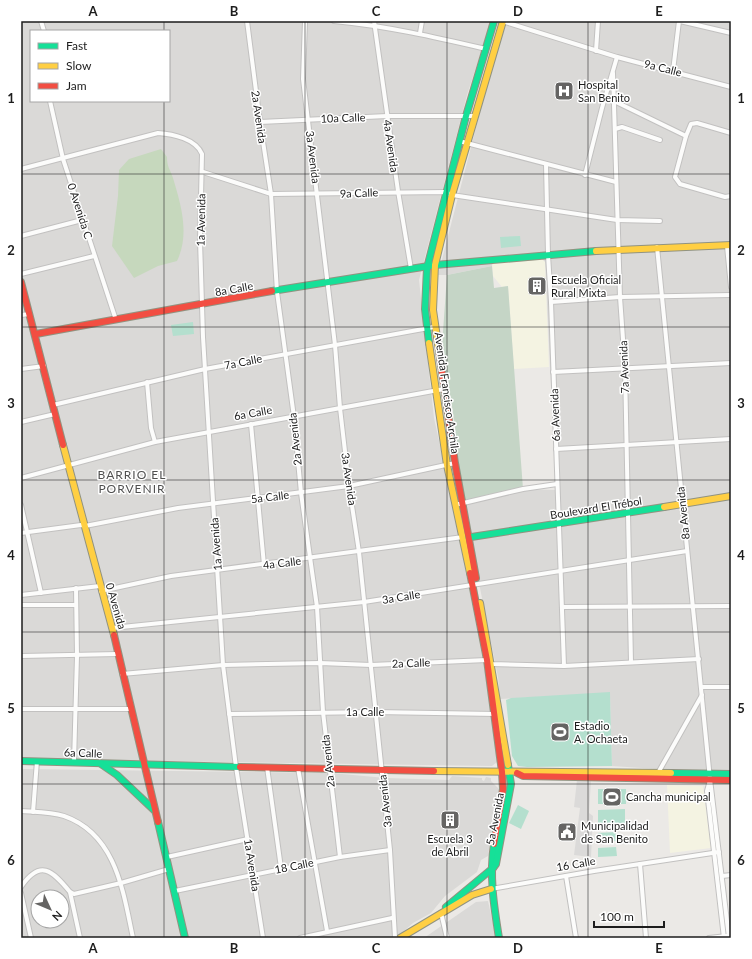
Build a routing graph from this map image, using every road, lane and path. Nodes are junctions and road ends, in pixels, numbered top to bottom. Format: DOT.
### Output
graph roads {
  1 [pos="247,21"];
  2 [pos="305,21"];
  3 [pos="334,21"];
  4 [pos="422,21"];
  5 [pos="494,21"];
  6 [pos="502,21"];
  7 [pos="598,21"];
  8 [pos="680,21"];
  9 [pos="374,23"];
  10 [pos="420,33"];
  11 [pos="731,33"];
  12 [pos="486,49"];
  13 [pos="596,51"];
  14 [pos="618,57"];
  15 [pos="673,71"];
  16 [pos="613,73"];
  17 [pos="731,87"];
  18 [pos="614,101"];
  19 [pos="50,102"];
  20 [pos="387,116"];
  21 [pos="466,116"];
  22 [pos="475,116"];
  23 [pos="308,119"];
  24 [pos="260,122"];
  25 [pos="615,129"];
  26 [pos="731,133"];
  27 [pos="686,136"];
  28 [pos="660,140"];
  29 [pos="460,141"];
  30 [pos="467,142"];
  31 [pos="63,159"];
  32 [pos="546,164"];
  33 [pos="21,169"];
  34 [pos="203,172"];
  35 [pos="585,175"];
  36 [pos="616,182"];
  37 [pos="398,192"];
  38 [pos="449,193"];
  39 [pos="271,194"];
  40 [pos="317,194"];
  41 [pos="731,196"];
  42 [pos="546,208"];
  43 [pos="82,220"];
  44 [pos="617,220"];
  45 [pos="660,221"];
  46 [pos="21,236"];
  47 [pos="729,246"];
  48 [pos="657,247"];
  49 [pos="619,249"];
  50 [pos="548,255"];
  51 [pos="94,256"];
  52 [pos="435,265"];
  53 [pos="426,268"];
  54 [pos="411,270"];
  55 [pos="21,274"];
  56 [pos="327,281"];
  57 [pos="21,282"];
  58 [pos="731,287"];
  59 [pos="277,292"];
  60 [pos="731,295"];
  61 [pos="662,296"];
  62 [pos="620,297"];
  63 [pos="551,302"];
  64 [pos="202,305"];
  65 [pos="30,314"];
  66 [pos="21,315"];
  67 [pos="116,320"];
  68 [pos="428,327"];
  69 [pos="434,327"];
  70 [pos="36,334"];
  71 [pos="335,345"];
  72 [pos="285,353"];
  73 [pos="731,363"];
  74 [pos="44,366"];
  75 [pos="625,367"];
  76 [pos="668,367"];
  77 [pos="21,369"];
  78 [pos="205,369"];
  79 [pos="553,372"];
  80 [pos="147,382"];
  81 [pos="444,389"];
  82 [pos="435,390"];
  83 [pos="53,405"];
  84 [pos="340,408"];
  85 [pos="55,414"];
  86 [pos="294,416"];
  87 [pos="21,422"];
  88 [pos="251,424"];
  89 [pos="209,431"];
  90 [pos="731,439"];
  91 [pos="155,442"];
  92 [pos="676,442"];
  93 [pos="626,445"];
  94 [pos="556,449"];
  95 [pos="455,463"];
  96 [pos="447,465"];
  97 [pos="68,466"];
  98 [pos="21,478"];
  99 [pos="557,484"];
  100 [pos="349,486"];
  101 [pos="301,493"];
  102 [pos="731,496"];
  103 [pos="258,498"];
  104 [pos="214,504"];
  105 [pos="463,504"];
  106 [pos="682,504"];
  107 [pos="21,505"];
  108 [pos="455,505"];
  109 [pos="629,512"];
  110 [pos="559,524"];
  111 [pos="85,526"];
  112 [pos="28,532"];
  113 [pos="21,533"];
  114 [pos="466,538"];
  115 [pos="687,551"];
  116 [pos="359,552"];
  117 [pos="310,559"];
  118 [pos="629,560"];
  119 [pos="264,565"];
  120 [pos="218,570"];
  121 [pos="560,571"];
  122 [pos="475,586"];
  123 [pos="76,588"];
  124 [pos="101,589"];
  125 [pos="41,593"];
  126 [pos="21,595"];
  127 [pos="364,602"];
  128 [pos="21,605"];
  129 [pos="76,605"];
  130 [pos="630,606"];
  131 [pos="693,606"];
  132 [pos="731,606"];
  133 [pos="317,607"];
  134 [pos="562,607"];
  135 [pos="220,617"];
  136 [pos="112,628"];
  137 [pos="118,654"];
  138 [pos="21,656"];
  139 [pos="77,656"];
  140 [pos="699,659"];
  141 [pos="489,662"];
  142 [pos="631,662"];
  143 [pos="320,663"];
  144 [pos="223,665"];
  145 [pos="371,665"];
  146 [pos="564,666"];
  147 [pos="122,674"];
  148 [pos="702,687"];
  149 [pos="731,687"];
  150 [pos="702,694"];
  151 [pos="21,709"];
  152 [pos="75,709"];
  153 [pos="130,709"];
  154 [pos="323,712"];
  155 [pos="375,712"];
  156 [pos="229,714"];
  157 [pos="497,714"];
  158 [pos="21,760"];
  159 [pos="37,761"];
  160 [pos="74,762"];
  161 [pos="100,764"];
  162 [pos="145,765"];
  163 [pos="236,767"];
  164 [pos="267,768"];
  165 [pos="298,768"];
  166 [pos="328,769"];
  167 [pos="381,770"];
  168 [pos="502,772"];
  169 [pos="509,772"];
  170 [pos="517,773"];
  171 [pos="658,773"];
  172 [pos="731,774"];
  173 [pos="710,776"];
  174 [pos="731,780"];
  175 [pos="21,811"];
  176 [pos="33,812"];
  177 [pos="156,813"];
  178 [pos="248,839"];
  179 [pos="390,850"];
  180 [pos="713,852"];
  181 [pos="719,852"];
  182 [pos="167,857"];
  183 [pos="340,857"];
  184 [pos="314,863"];
  185 [pos="640,864"];
  186 [pos="281,868"];
  187 [pos="493,868"];
  188 [pos="170,869"];
  189 [pos="254,875"];
  190 [pos="731,875"];
  191 [pos="566,876"];
  192 [pos="722,876"];
  193 [pos="121,883"];
  194 [pos="21,887"];
  195 [pos="67,889"];
  196 [pos="491,890"];
  197 [pos="175,891"];
  198 [pos="70,892"];
  199 [pos="21,893"];
  200 [pos="441,912"];
  201 [pos="392,918"];
  202 [pos="327,931"];
  203 [pos="728,937"];
  204 [pos="31,938"];
  205 [pos="80,938"];
  206 [pos="133,938"];
  207 [pos="185,938"];
  208 [pos="264,938"];
  209 [pos="300,938"];
  210 [pos="395,938"];
  211 [pos="400,938"];
  212 [pos="447,938"];
  213 [pos="499,938"];
  214 [pos="576,938"];
  215 [pos="646,938"];
  216 [pos="709,938"];
  1 -- 24 [label="street, 2a Avenida"];
  2 -- 23 [label="street, 3a Avenida"];
  3 -- 9 [label="street"];
  4 -- 10 [label="street"];
  5 -- 12 [label="main road, Avenida Francisco Archila"];
  6 -- 13 [label="street, 9a Calle"];
  6 -- 22 [label="main road, Avenida Francisco Archila"];
  7 -- 13 [label="street"];
  8 -- 11 [label="street"];
  8 -- 15 [label="street"];
  9 -- 10 [label="street"];
  9 -- 20 [label="street, 4a Avenida"];
  10 -- 12 [label="street"];
  12 -- 21 [label="main road, Avenida Francisco Archila"];
  13 -- 14 [label="street, 9a Calle"];
  14 -- 15 [label="street, 9a Calle"];
  14 -- 16 [label="street"];
  15 -- 17 [label="street, 9a Calle"];
  16 -- 18 [label="street, 7a Avenida"];
  16 -- 35 [label="street"];
  18 -- 25 [label="street, 7a Avenida"];
  18 -- 27 [label="street"];
  19 -- 31 [label="street, 0 Avenida C"];
  20 -- 21 [label="street, 10a Calle"];
  20 -- 23 [label="street, 10a Calle"];
  20 -- 37 [label="street, 4a Avenida"];
  21 -- 22 [label="street, 10a Calle"];
  21 -- 29 [label="main road, Avenida Francisco Archila"];
  22 -- 30 [label="main road, Avenida Francisco Archila"];
  23 -- 24 [label="street, 10a Calle"];
  23 -- 40 [label="street, 3a Avenida"];
  24 -- 39 [label="street, 2a Avenida"];
  25 -- 28 [label="street"];
  25 -- 36 [label="street, 7a Avenida"];
  26 -- 27 [label="street"];
  27 -- 41 [label="street"];
  29 -- 30 [label="street"];
  29 -- 38 [label="main road, Avenida Francisco Archila"];
  30 -- 32 [label="street"];
  30 -- 38 [label="main road, Avenida Francisco Archila"];
  31 -- 33 [label="street"];
  31 -- 34 [label="street, 1a Avenida"];
  31 -- 43 [label="street, 0 Avenida C"];
  32 -- 35 [label="street"];
  32 -- 42 [label="street, 6a Avenida"];
  34 -- 39 [label="street, 9a Calle"];
  34 -- 64 [label="street, 1a Avenida"];
  35 -- 36 [label="street"];
  36 -- 44 [label="street, 7a Avenida"];
  37 -- 38 [label="street, 9a Calle"];
  37 -- 40 [label="street, 9a Calle"];
  37 -- 54 [label="street, 4a Avenida"];
  38 -- 42 [label="street, 9a Calle"];
  38 -- 52 [label="main road, Avenida Francisco Archila"];
  38 -- 53 [label="main road, Avenida Francisco Archila"];
  39 -- 40 [label="street, 9a Calle"];
  39 -- 59 [label="street, 2a Avenida"];
  40 -- 56 [label="street, 3a Avenida"];
  42 -- 44 [label="street, 9a Calle"];
  42 -- 50 [label="street, 6a Avenida"];
  43 -- 46 [label="street"];
  43 -- 51 [label="street, 0 Avenida C"];
  44 -- 45 [label="street, 9a Calle"];
  44 -- 49 [label="street, 7a Avenida"];
  47 -- 48 [label="main road, 8a Calle"];
  47 -- 58 [label="street"];
  48 -- 49 [label="main road, 8a Calle"];
  48 -- 61 [label="street, 8a Avenida"];
  49 -- 50 [label="main road, 8a Calle"];
  49 -- 62 [label="street, 7a Avenida"];
  50 -- 52 [label="main road, 8a Calle"];
  50 -- 63 [label="street, 6a Avenida"];
  51 -- 55 [label="street"];
  51 -- 67 [label="street, 0 Avenida C"];
  52 -- 53 [label="main road, 8a Calle"];
  52 -- 69 [label="main road, Avenida Francisco Archila"];
  53 -- 54 [label="main road, 8a Calle"];
  53 -- 68 [label="main road, Avenida Francisco Archila"];
  54 -- 56 [label="main road, 8a Calle"];
  56 -- 59 [label="main road, 8a Calle"];
  56 -- 71 [label="street, 3a Avenida"];
  57 -- 65 [label="main road, 0 Avenida"];
  59 -- 64 [label="main road, 8a Calle"];
  59 -- 72 [label="street, 2a Avenida"];
  60 -- 61 [label="street"];
  61 -- 62 [label="street"];
  61 -- 76 [label="street, 8a Avenida"];
  62 -- 63 [label="street"];
  62 -- 75 [label="street, 7a Avenida"];
  63 -- 79 [label="street, 6a Avenida"];
  64 -- 67 [label="main road, 8a Calle"];
  64 -- 78 [label="street, 1a Avenida"];
  65 -- 66 [label="street"];
  65 -- 70 [label="main road, 0 Avenida"];
  67 -- 70 [label="main road, 8a Calle"];
  68 -- 69 [label="street, 7a Calle"];
  68 -- 71 [label="street, 7a Calle"];
  68 -- 82 [label="main road, Avenida Francisco Archila"];
  69 -- 81 [label="main road, Avenida Francisco Archila"];
  70 -- 74 [label="main road, 0 Avenida"];
  71 -- 72 [label="street, 7a Calle"];
  71 -- 84 [label="street, 3a Avenida"];
  72 -- 78 [label="street, 7a Calle"];
  72 -- 86 [label="street, 2a Avenida"];
  73 -- 76 [label="street"];
  74 -- 77 [label="street"];
  74 -- 83 [label="main road, 0 Avenida"];
  75 -- 76 [label="street"];
  75 -- 79 [label="street"];
  75 -- 93 [label="street, 7a Avenida"];
  76 -- 92 [label="street, 8a Avenida"];
  78 -- 80 [label="street, 7a Calle"];
  78 -- 89 [label="street, 1a Avenida"];
  79 -- 94 [label="street, 6a Avenida"];
  80 -- 83 [label="street, 7a Calle"];
  80 -- 91 [label="street"];
  81 -- 82 [label="street, 6a Calle"];
  81 -- 95 [label="main road, Avenida Francisco Archila"];
  82 -- 84 [label="street, 6a Calle"];
  82 -- 96 [label="main road, Avenida Francisco Archila"];
  83 -- 85 [label="main road, 0 Avenida"];
  84 -- 86 [label="street, 6a Calle"];
  84 -- 100 [label="street, 3a Avenida"];
  85 -- 87 [label="street"];
  85 -- 97 [label="main road, 0 Avenida"];
  86 -- 88 [label="street, 6a Calle"];
  86 -- 101 [label="street, 2a Avenida"];
  88 -- 89 [label="street, 6a Calle"];
  88 -- 103 [label="street"];
  89 -- 91 [label="street, 6a Calle"];
  89 -- 104 [label="street, 1a Avenida"];
  90 -- 92 [label="street"];
  91 -- 97 [label="street, 6a Calle"];
  92 -- 93 [label="street"];
  92 -- 106 [label="street, 8a Avenida"];
  93 -- 94 [label="street"];
  93 -- 109 [label="street, 7a Avenida"];
  94 -- 99 [label="street, 6a Avenida"];
  95 -- 96 [label="street, 5a Calle"];
  95 -- 105 [label="main road, Avenida Francisco Archila"];
  96 -- 100 [label="street, 5a Calle"];
  96 -- 108 [label="main road, Avenida Francisco Archila"];
  97 -- 98 [label="street"];
  97 -- 111 [label="main road, 0 Avenida"];
  99 -- 105 [label="street"];
  99 -- 110 [label="street, 6a Avenida"];
  100 -- 101 [label="street, 5a Calle"];
  100 -- 116 [label="street, 3a Avenida"];
  101 -- 103 [label="street, 5a Calle"];
  101 -- 117 [label="street, 2a Avenida"];
  102 -- 106 [label="main road, Boulevard El Trébol"];
  103 -- 104 [label="street, 5a Calle"];
  103 -- 119 [label="street"];
  104 -- 111 [label="street, 5a Calle"];
  104 -- 120 [label="street, 1a Avenida"];
  105 -- 108 [label="street"];
  105 -- 114 [label="main road, Avenida Francisco Archila"];
  106 -- 109 [label="main road, Boulevard El Trébol"];
  106 -- 115 [label="street, 8a Avenida"];
  107 -- 112 [label="street"];
  108 -- 114 [label="main road, Avenida Francisco Archila"];
  109 -- 110 [label="main road, Boulevard El Trébol"];
  109 -- 118 [label="street, 7a Avenida"];
  110 -- 114 [label="main road, Boulevard El Trébol"];
  110 -- 121 [label="street, 6a Avenida"];
  111 -- 112 [label="street"];
  111 -- 124 [label="main road, 0 Avenida"];
  112 -- 113 [label="street"];
  112 -- 125 [label="street"];
  114 -- 116 [label="street, 4a Calle"];
  114 -- 122 [label="main road, Avenida Francisco Archila"];
  115 -- 118 [label="street, 3a Calle"];
  115 -- 131 [label="street, 8a Avenida"];
  116 -- 117 [label="street, 4a Calle"];
  116 -- 127 [label="street, 3a Avenida"];
  117 -- 119 [label="street, 4a Calle"];
  117 -- 133 [label="street, 2a Avenida"];
  118 -- 121 [label="street, 3a Calle"];
  118 -- 130 [label="street, 7a Avenida"];
  119 -- 120 [label="street, 4a Calle"];
  120 -- 124 [label="street, 4a Calle"];
  120 -- 135 [label="street, 1a Avenida"];
  121 -- 122 [label="street, 3a Calle"];
  121 -- 134 [label="street, 6a Avenida"];
  122 -- 127 [label="street, 3a Calle"];
  122 -- 141 [label="main road, Avenida Francisco Archila"];
  123 -- 124 [label="street, 4a Calle"];
  123 -- 125 [label="street, 4a Calle"];
  123 -- 129 [label="street"];
  124 -- 136 [label="main road, 0 Avenida"];
  125 -- 126 [label="street, 4a Calle"];
  127 -- 133 [label="street, 3a Calle"];
  127 -- 145 [label="street, 3a Avenida"];
  128 -- 129 [label="street"];
  129 -- 139 [label="street"];
  130 -- 131 [label="street"];
  130 -- 134 [label="street"];
  130 -- 142 [label="street, 7a Avenida"];
  131 -- 132 [label="street"];
  131 -- 140 [label="street, 8a Avenida"];
  133 -- 135 [label="street, 3a Calle"];
  133 -- 143 [label="street, 2a Avenida"];
  134 -- 146 [label="street, 6a Avenida"];
  135 -- 136 [label="street, 3a Calle"];
  135 -- 144 [label="street, 1a Avenida"];
  136 -- 137 [label="main road, 0 Avenida"];
  137 -- 139 [label="street"];
  137 -- 147 [label="main road, 0 Avenida"];
  138 -- 139 [label="street"];
  139 -- 152 [label="street"];
  140 -- 142 [label="street, 2a Calle"];
  140 -- 148 [label="street, 8a Avenida"];
  141 -- 145 [label="street, 2a Calle"];
  141 -- 146 [label="street, 2a Calle"];
  141 -- 157 [label="main road, Avenida Francisco Archila"];
  142 -- 146 [label="street, 2a Calle"];
  143 -- 144 [label="street, 2a Calle"];
  143 -- 145 [label="street, 2a Calle"];
  143 -- 154 [label="street, 2a Avenida"];
  144 -- 147 [label="street, 2a Calle"];
  144 -- 156 [label="street, 1a Avenida"];
  145 -- 155 [label="street, 3a Avenida"];
  147 -- 153 [label="main road, 0 Avenida"];
  148 -- 149 [label="street"];
  148 -- 150 [label="street, 8a Avenida"];
  150 -- 171 [label="street"];
  150 -- 173 [label="street, 8a Avenida"];
  151 -- 152 [label="street"];
  152 -- 153 [label="street"];
  152 -- 160 [label="street"];
  153 -- 162 [label="main road, 0 Avenida"];
  154 -- 155 [label="street, 1a Calle"];
  154 -- 156 [label="street, 1a Calle"];
  154 -- 166 [label="street, 2a Avenida"];
  155 -- 157 [label="street, 1a Calle"];
  155 -- 167 [label="street, 3a Avenida"];
  156 -- 163 [label="street, 1a Avenida"];
  157 -- 168 [label="main road, Avenida Francisco Archila"];
  157 -- 169 [label="main road, Avenida Francisco Archila"];
  158 -- 159 [label="main road, 6a Calle"];
  159 -- 160 [label="main road, 6a Calle"];
  159 -- 176 [label="street"];
  160 -- 161 [label="main road, 6a Calle"];
  161 -- 162 [label="main road, 6a Calle"];
  161 -- 177 [label="main road"];
  162 -- 163 [label="main road, 6a Calle"];
  162 -- 177 [label="main road, 0 Avenida"];
  163 -- 164 [label="main road, 6a Calle"];
  163 -- 178 [label="street, 1a Avenida"];
  164 -- 165 [label="main road, 6a Calle"];
  164 -- 186 [label="street"];
  165 -- 166 [label="main road, 6a Calle"];
  165 -- 184 [label="street"];
  166 -- 167 [label="main road, 6a Calle"];
  166 -- 183 [label="street, 2a Avenida"];
  167 -- 168 [label="main road, 6a Calle"];
  167 -- 179 [label="street, 3a Avenida"];
  168 -- 169 [label="main road, 6a Calle"];
  168 -- 187 [label="main road, 5a Avenida"];
  169 -- 170 [label="main road, 6a Calle"];
  169 -- 187 [label="main road, 5a Avenida"];
  170 -- 171 [label="main road"];
  170 -- 173 [label="main road"];
  171 -- 173 [label="main road"];
  172 -- 173 [label="main road"];
  173 -- 174 [label="main road"];
  173 -- 180 [label="street, 8a Avenida"];
  173 -- 181 [label="street, 8a Avenida"];
  175 -- 176 [label="street"];
  176 -- 193 [label="street"];
  177 -- 182 [label="main road, 0 Avenida"];
  178 -- 182 [label="street"];
  178 -- 189 [label="street, 1a Avenida"];
  179 -- 183 [label="street, 18 Calle"];
  179 -- 201 [label="street, 3a Avenida"];
  180 -- 181 [label="street, 16 Calle"];
  180 -- 185 [label="street, 16 Calle"];
  180 -- 203 [label="street, 8a Avenida"];
  181 -- 192 [label="street, 8a Avenida"];
  182 -- 188 [label="main road, 0 Avenida"];
  183 -- 184 [label="street, 18 Calle"];
  184 -- 186 [label="street, 18 Calle"];
  184 -- 202 [label="street"];
  185 -- 191 [label="street, 16 Calle"];
  185 -- 215 [label="street"];
  186 -- 189 [label="street, 18 Calle"];
  187 -- 196 [label="main road, 5a Avenida"];
  187 -- 200 [label="main road, 16 Calle"];
  188 -- 193 [label="street"];
  188 -- 197 [label="main road, 0 Avenida"];
  189 -- 197 [label="street, 18 Calle"];
  189 -- 208 [label="street, 1a Avenida"];
  190 -- 192 [label="street"];
  191 -- 196 [label="street, 16 Calle"];
  191 -- 214 [label="street"];
  192 -- 203 [label="street, 8a Avenida"];
  193 -- 198 [label="street"];
  193 -- 206 [label="street"];
  194 -- 195 [label="street"];
  196 -- 200 [label="main road, 16 Calle"];
  196 -- 213 [label="main road, 5a Avenida"];
  197 -- 207 [label="main road, 0 Avenida"];
  198 -- 205 [label="street"];
  199 -- 204 [label="street"];
  200 -- 211 [label="main road, 16 Calle"];
  200 -- 212 [label="street"];
  201 -- 202 [label="street"];
  201 -- 210 [label="street, 3a Avenida"];
  202 -- 209 [label="street"];
  203 -- 216 [label="street"];
}
